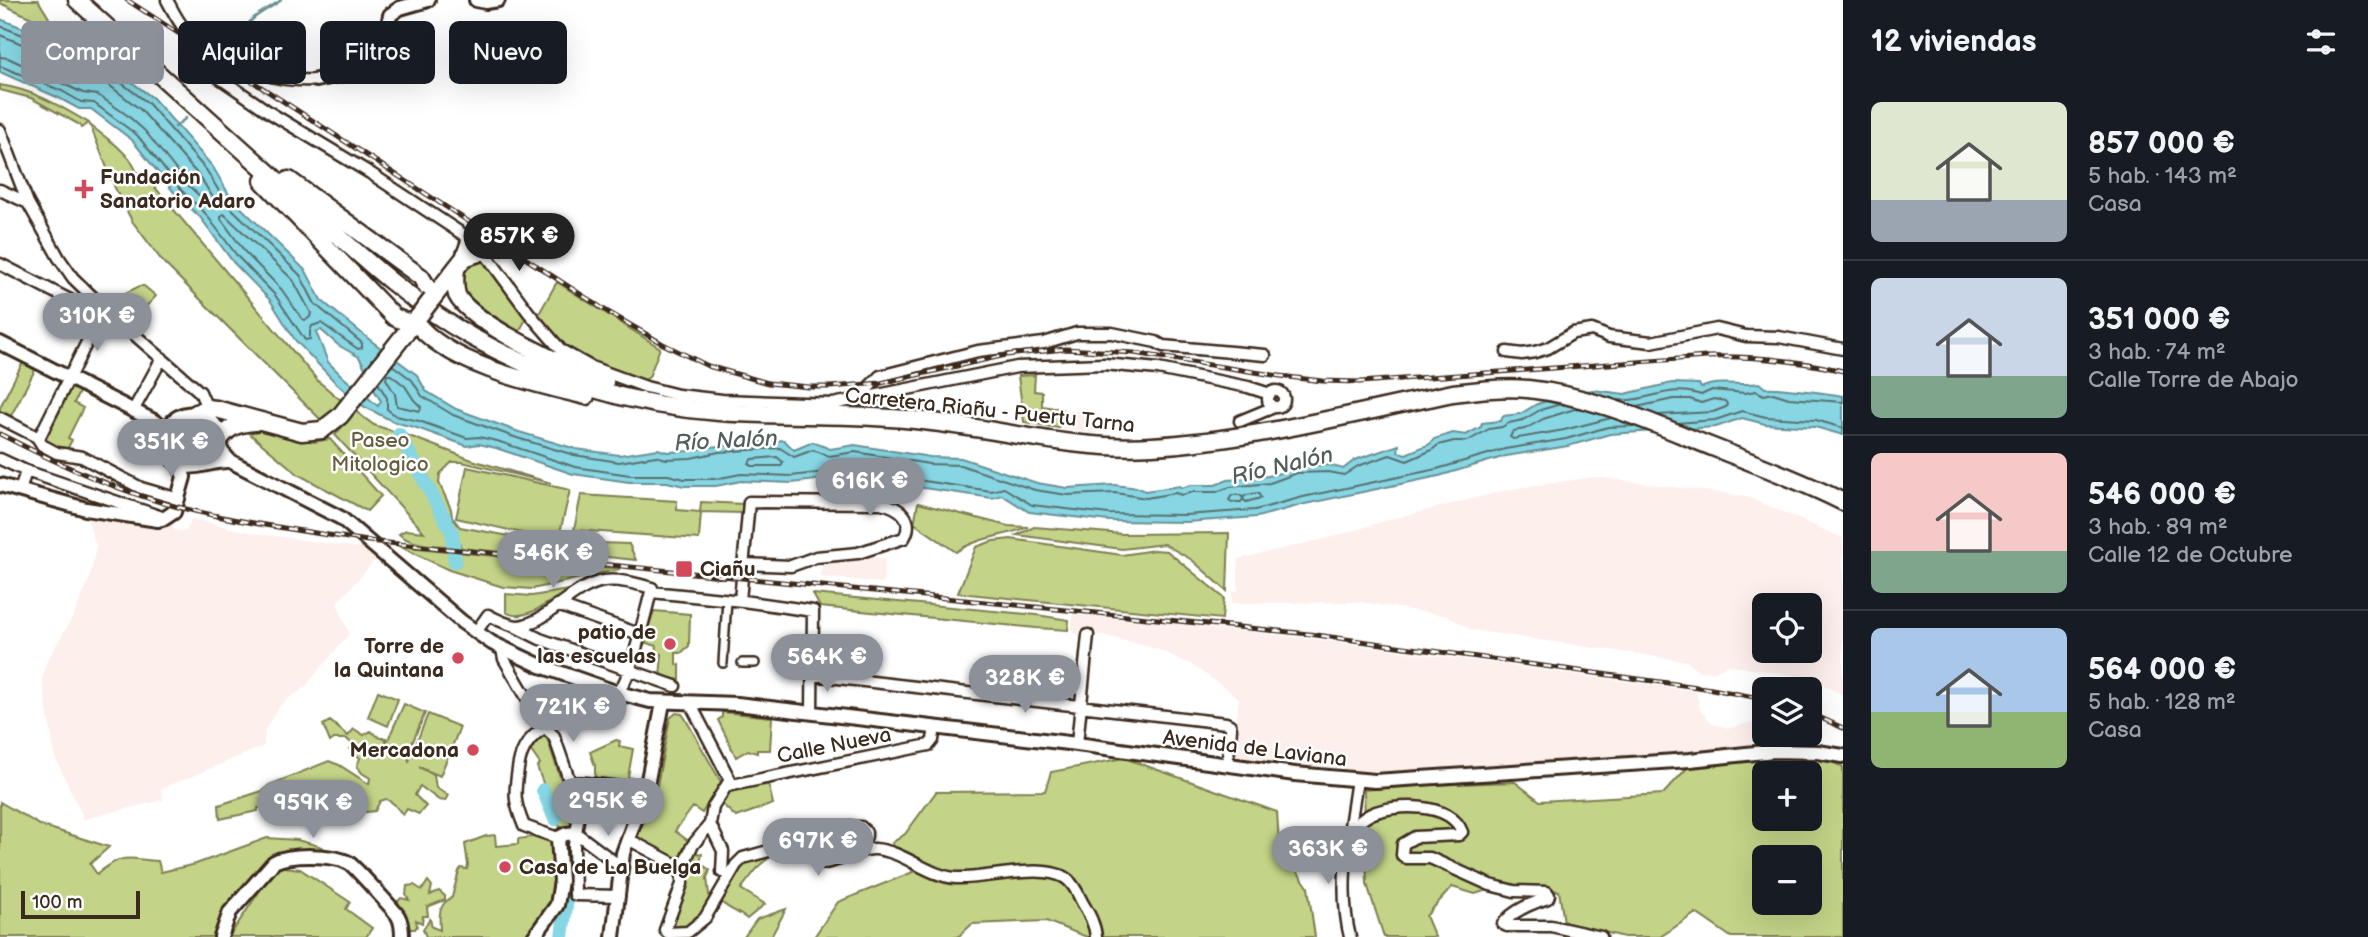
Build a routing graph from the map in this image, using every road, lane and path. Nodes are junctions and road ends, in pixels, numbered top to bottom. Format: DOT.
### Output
graph roads {
  1 [pos="167,0"];
  2 [pos="428,0"];
  3 [pos="476,0"];
  4 [pos="498,0"];
  5 [pos="83,5"];
  6 [pos="180,21"];
  7 [pos="306,80"];
  8 [pos="316,80"];
  9 [pos="228,84"];
  10 [pos="218,128"];
  11 [pos="0,130"];
  12 [pos="240,148"];
  13 [pos="18,175"];
  14 [pos="0,190"];
  15 [pos="28,203"];
  16 [pos="471,239"];
  17 [pos="484,251"];
  18 [pos="460,263"];
  19 [pos="0,264"];
  20 [pos="421,277"];
  21 [pos="434,296"];
  22 [pos="462,302"];
  23 [pos="101,309"];
  24 [pos="394,317"];
  25 [pos="417,318"];
  26 [pos="429,338"];
  27 [pos="0,343"];
  28 [pos="393,347"];
  29 [pos="1843,349"];
  30 [pos="1507,352"];
  31 [pos="1265,355"];
  32 [pos="162,358"];
  33 [pos="68,378"];
  34 [pos="858,399"];
  35 [pos="651,403"];
  36 [pos="679,408"];
  37 [pos="133,411"];
  38 [pos="201,411"];
  39 [pos="0,418"];
  40 [pos="176,419"];
  41 [pos="1240,421"];
  42 [pos="156,422"];
  43 [pos="268,423"];
  44 [pos="37,437"];
  45 [pos="166,439"];
  46 [pos="220,442"];
  47 [pos="0,459"];
  48 [pos="230,461"];
  49 [pos="179,464"];
  50 [pos="202,466"];
  51 [pos="26,471"];
  52 [pos="184,477"];
  53 [pos="0,485"];
  54 [pos="20,491"];
  55 [pos="178,499"];
  56 [pos="1843,502"];
  57 [pos="165,518"];
  58 [pos="744,568"];
  59 [pos="717,573"];
  60 [pos="651,590"];
  61 [pos="727,599"];
  62 [pos="740,600"];
  63 [pos="558,605"];
  64 [pos="515,626"];
  65 [pos="476,632"];
  66 [pos="639,634"];
  67 [pos="1088,635"];
  68 [pos="502,649"];
  69 [pos="723,663"];
  70 [pos="742,663"];
  71 [pos="755,663"];
  72 [pos="628,670"];
  73 [pos="812,675"];
  74 [pos="675,686"];
  75 [pos="615,692"];
  76 [pos="663,703"];
  77 [pos="691,703"];
  78 [pos="1081,706"];
  79 [pos="812,713"];
  80 [pos="544,727"];
  81 [pos="935,727"];
  82 [pos="1077,744"];
  83 [pos="1843,757"];
  84 [pos="1227,765"];
  85 [pos="1357,779"];
  86 [pos="570,781"];
  87 [pos="727,786"];
  88 [pos="646,790"];
  89 [pos="710,824"];
  90 [pos="1349,832"];
  91 [pos="576,833"];
  92 [pos="558,838"];
  93 [pos="628,839"];
  94 [pos="621,867"];
  95 [pos="682,868"];
  96 [pos="722,872"];
  97 [pos="619,896"];
  98 [pos="537,934"];
  99 [pos="685,935"];
  100 [pos="221,937"];
  101 [pos="402,937"];
  102 [pos="612,937"];
  103 [pos="1096,937"];
  104 [pos="1350,937"];
  105 [pos="1601,937"];
  1 -- 6 [label="street"];
  2 -- 8 [label="street"];
  3 -- 4 [label="street"];
  5 -- 10 [label="main road, Carretera Riañu - Puertu Tarna"];
  7 -- 8 [label="street"];
  9 -- 16 [label="street"];
  10 -- 12 [label="main road, Carretera Riañu - Puertu Tarna"];
  10 -- 24 [label="main road"];
  11 -- 13 [label="street"];
  12 -- 20 [label="main road"];
  12 -- 35 [label="main road, Carretera Riañu - Puertu Tarna"];
  13 -- 14 [label="street"];
  13 -- 15 [label="street"];
  14 -- 15 [label="street"];
  15 -- 23 [label="street"];
  16 -- 17 [label="street"];
  16 -- 18 [label="main road"];
  17 -- 18 [label="main road"];
  17 -- 34 [label="street"];
  18 -- 20 [label="main road"];
  18 -- 21 [label="main road"];
  18 -- 22 [label="main road"];
  19 -- 23 [label="street"];
  20 -- 21 [label="main road"];
  21 -- 22 [label="main road"];
  21 -- 25 [label="main road, bridge"];
  22 -- 35 [label="main road"];
  23 -- 32 [label="street"];
  23 -- 33 [label="street"];
  24 -- 25 [label="main road"];
  24 -- 28 [label="main road"];
  25 -- 26 [label="main road"];
  25 -- 28 [label="main road"];
  26 -- 28 [label="main road"];
  26 -- 36 [label="main road"];
  27 -- 33 [label="street"];
  28 -- 43 [label="main road"];
  29 -- 30 [label="street"];
  31 -- 34 [label="street"];
  32 -- 37 [label="street"];
  32 -- 38 [label="street"];
  33 -- 37 [label="street"];
  33 -- 44 [label="street"];
  34 -- 41 [label="street"];
  35 -- 36 [label="main road, Carretera Riañu - Puertu Tarna"];
  36 -- 56 [label="main road, Carretera Riañu - Puertu Tarna"];
  37 -- 42 [label="street"];
  38 -- 40 [label="street"];
  38 -- 43 [label="main road"];
  38 -- 46 [label="street"];
  39 -- 44 [label="street"];
  40 -- 42 [label="street"];
  40 -- 45 [label="street"];
  42 -- 45 [label="street"];
  43 -- 46 [label="main road"];
  44 -- 55 [label="street"];
  45 -- 49 [label="street"];
  46 -- 48 [label="street"];
  46 -- 50 [label="street"];
  47 -- 51 [label="street"];
  48 -- 50 [label="street"];
  48 -- 65 [label="street, Avenida de Laviana"];
  49 -- 50 [label="street"];
  49 -- 52 [label="street"];
  50 -- 52 [label="street"];
  51 -- 54 [label="street"];
  51 -- 57 [label="street"];
  52 -- 55 [label="street"];
  53 -- 54 [label="street"];
  54 -- 57 [label="street"];
  55 -- 57 [label="street"];
  58 -- 58 [label="street"];
  58 -- 59 [label="street"];
  58 -- 62 [label="street"];
  60 -- 61 [label="street"];
  60 -- 63 [label="street"];
  60 -- 66 [label="street"];
  61 -- 62 [label="street"];
  61 -- 69 [label="street"];
  62 -- 73 [label="street"];
  63 -- 64 [label="street"];
  63 -- 66 [label="street"];
  64 -- 65 [label="street"];
  64 -- 72 [label="street"];
  65 -- 68 [label="street, Avenida de Laviana"];
  66 -- 72 [label="street"];
  67 -- 78 [label="street"];
  68 -- 75 [label="street, Avenida de Laviana"];
  68 -- 80 [label="street"];
  70 -- 71 [label="street"];
  72 -- 74 [label="street"];
  72 -- 75 [label="street"];
  73 -- 78 [label="street"];
  73 -- 79 [label="street"];
  75 -- 76 [label="street, Avenida de Laviana"];
  75 -- 80 [label="street"];
  76 -- 77 [label="street, Avenida de Laviana"];
  76 -- 88 [label="street"];
  77 -- 79 [label="street, Avenida de Laviana"];
  77 -- 87 [label="street"];
  78 -- 82 [label="street"];
  78 -- 84 [label="street"];
  79 -- 81 [label="street, Avenida de Laviana"];
  80 -- 86 [label="street"];
  80 -- 92 [label="street"];
  81 -- 82 [label="street, Avenida de Laviana"];
  81 -- 87 [label="street, Calle Nueva"];
  82 -- 84 [label="street, Avenida de Laviana"];
  83 -- 85 [label="street, Avenida de Laviana"];
  84 -- 85 [label="street, Avenida de Laviana"];
  85 -- 90 [label="street"];
  86 -- 88 [label="street"];
  86 -- 91 [label="street"];
  87 -- 89 [label="street"];
  88 -- 93 [label="street"];
  89 -- 95 [label="street"];
  89 -- 96 [label="street"];
  90 -- 104 [label="street"];
  90 -- 105 [label="street"];
  91 -- 92 [label="street"];
  91 -- 94 [label="street"];
  91 -- 97 [label="street"];
  92 -- 98 [label="street"];
  93 -- 94 [label="street"];
  93 -- 95 [label="street"];
  94 -- 97 [label="street"];
  95 -- 99 [label="street"];
  97 -- 102 [label="street"];
  99 -- 103 [label="street"];
  100 -- 101 [label="street"];
}
